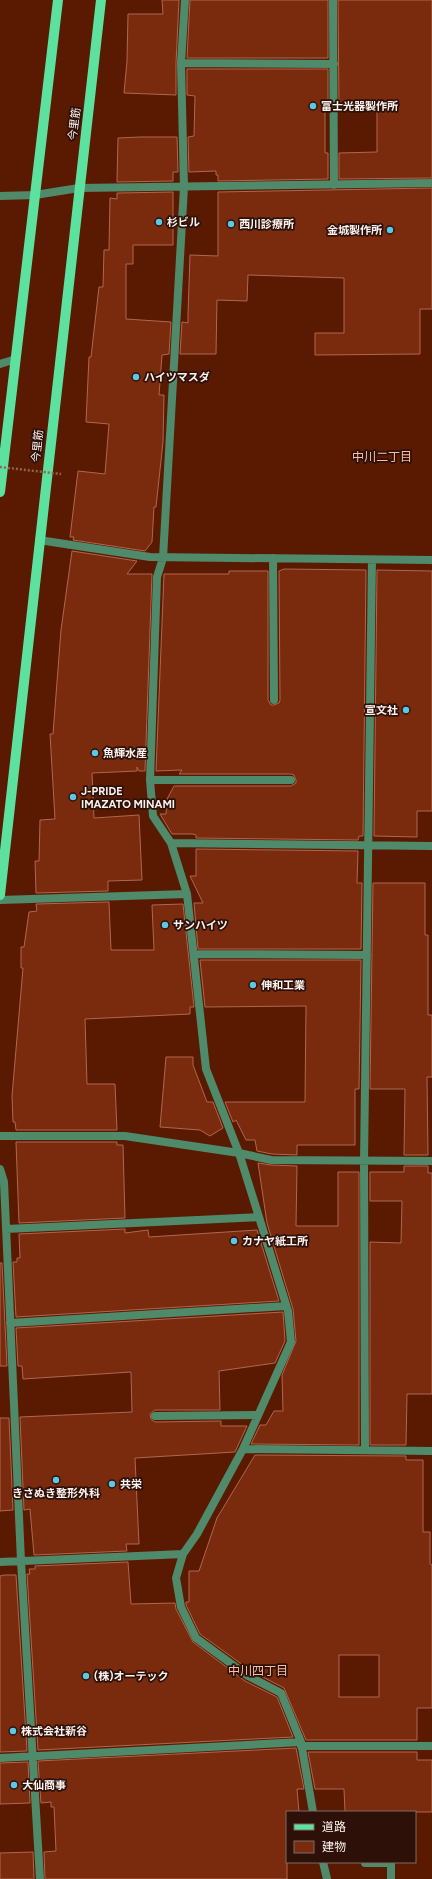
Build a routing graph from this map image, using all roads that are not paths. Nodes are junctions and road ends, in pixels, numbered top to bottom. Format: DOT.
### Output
graph roads {
  1 [pos="58,0"];
  2 [pos="101,0"];
  3 [pos="185,0"];
  4 [pos="333,0"];
  5 [pos="181,63"];
  6 [pos="334,64"];
  7 [pos="432,183"];
  8 [pos="334,185"];
  9 [pos="184,187"];
  10 [pos="79,188"];
  11 [pos="35,194"];
  12 [pos="0,196"];
  13 [pos="16,359"];
  14 [pos="0,364"];
  15 [pos="0,492"];
  16 [pos="39,540"];
  17 [pos="163,558"];
  18 [pos="273,558"];
  19 [pos="372,560"];
  20 [pos="432,560"];
  21 [pos="274,700"];
  22 [pos="150,780"];
  23 [pos="291,780"];
  24 [pos="171,843"];
  25 [pos="369,846"];
  26 [pos="432,846"];
  27 [pos="187,894"];
  28 [pos="0,895"];
  29 [pos="0,900"];
  30 [pos="194,954"];
  31 [pos="367,955"];
  32 [pos="0,1136"];
  33 [pos="239,1153"];
  34 [pos="364,1161"];
  35 [pos="432,1161"];
  36 [pos="0,1169"];
  37 [pos="259,1217"];
  38 [pos="6,1229"];
  39 [pos="286,1306"];
  40 [pos="10,1323"];
  41 [pos="258,1415"];
  42 [pos="155,1416"];
  43 [pos="243,1450"];
  44 [pos="365,1450"];
  45 [pos="432,1451"];
  46 [pos="183,1554"];
  47 [pos="21,1561"];
  48 [pos="0,1562"];
  49 [pos="301,1744"];
  50 [pos="432,1746"];
  51 [pos="34,1757"];
  52 [pos="0,1758"];
  53 [pos="314,1811"];
  54 [pos="324,1863"];
  55 [pos="391,1863"];
  56 [pos="40,1879"];
  57 [pos="327,1879"];
  58 [pos="391,1879"];
  1 -- 11 [label="main road"];
  2 -- 10 [label="main road, 今里筋"];
  3 -- 5 [label="street"];
  4 -- 6 [label="street"];
  5 -- 6 [label="street"];
  5 -- 9 [label="street"];
  6 -- 8 [label="street"];
  7 -- 8 [label="street"];
  8 -- 9 [label="street"];
  9 -- 10 [label="street"];
  9 -- 17 [label="street"];
  10 -- 11 [label="street"];
  10 -- 16 [label="main road, 今里筋"];
  11 -- 12 [label="street"];
  11 -- 13 [label="main road"];
  13 -- 14 [label="street"];
  13 -- 15 [label="main road"];
  16 -- 17 [label="street"];
  16 -- 28 [label="main road, 今里筋"];
  17 -- 18 [label="street"];
  17 -- 22 [label="street"];
  18 -- 19 [label="street"];
  18 -- 21 [label="street"];
  19 -- 20 [label="street"];
  19 -- 25 [label="street"];
  22 -- 23 [label="street"];
  22 -- 24 [label="street"];
  24 -- 25 [label="street"];
  24 -- 27 [label="street"];
  25 -- 26 [label="street"];
  25 -- 31 [label="street"];
  27 -- 29 [label="street"];
  27 -- 30 [label="street"];
  30 -- 31 [label="street"];
  30 -- 33 [label="street"];
  31 -- 34 [label="street"];
  32 -- 33 [label="street"];
  33 -- 34 [label="street"];
  33 -- 37 [label="street"];
  34 -- 35 [label="street"];
  34 -- 44 [label="street"];
  36 -- 38 [label="street"];
  37 -- 38 [label="street"];
  37 -- 39 [label="street"];
  38 -- 40 [label="street"];
  39 -- 40 [label="street"];
  39 -- 41 [label="street"];
  40 -- 47 [label="street"];
  41 -- 42 [label="street"];
  41 -- 43 [label="street"];
  43 -- 44 [label="street"];
  43 -- 46 [label="street"];
  44 -- 45 [label="street"];
  46 -- 47 [label="street"];
  46 -- 49 [label="street"];
  47 -- 48 [label="street"];
  47 -- 51 [label="street"];
  49 -- 50 [label="street"];
  49 -- 51 [label="street"];
  49 -- 53 [label="street"];
  51 -- 52 [label="street"];
  51 -- 56 [label="street"];
  54 -- 57 [label="street"];
  55 -- 58 [label="street"];
}
